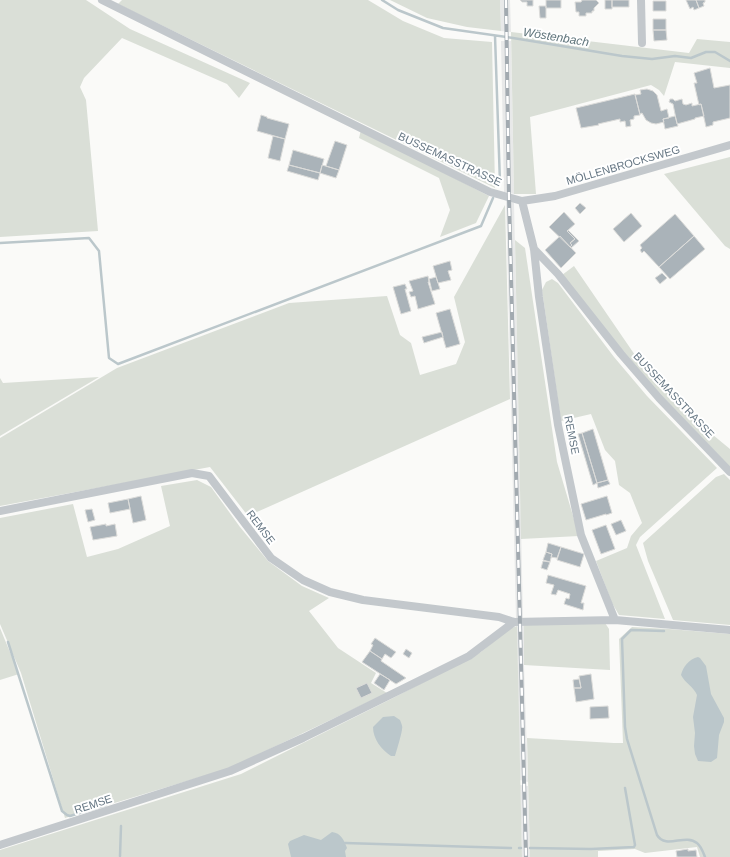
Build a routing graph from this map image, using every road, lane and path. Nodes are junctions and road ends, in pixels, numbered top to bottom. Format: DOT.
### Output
graph roads {
  1 [pos="641,0"];
  2 [pos="105,1"];
  3 [pos="642,43"];
  4 [pos="730,145"];
  5 [pos="522,201"];
  6 [pos="534,249"];
  7 [pos="730,472"];
  8 [pos="0,511"];
  9 [pos="615,620"];
  10 [pos="514,622"];
  11 [pos="730,630"];
  12 [pos="0,845"];
  1 -- 3 [label="street"];
  2 -- 5 [label="street, BUSSEMASSTRASSE"];
  4 -- 5 [label="street, MÖLLENBROCKSWEG"];
  5 -- 6 [label="street, BUSSEMASSTRASSE"];
  6 -- 7 [label="street, BUSSEMASSTRASSE"];
  6 -- 9 [label="street, REMSE"];
  8 -- 10 [label="street, REMSE"];
  9 -- 10 [label="street, REMSE"];
  9 -- 11 [label="street, REMSE"];
  10 -- 12 [label="street, REMSE"];
}
